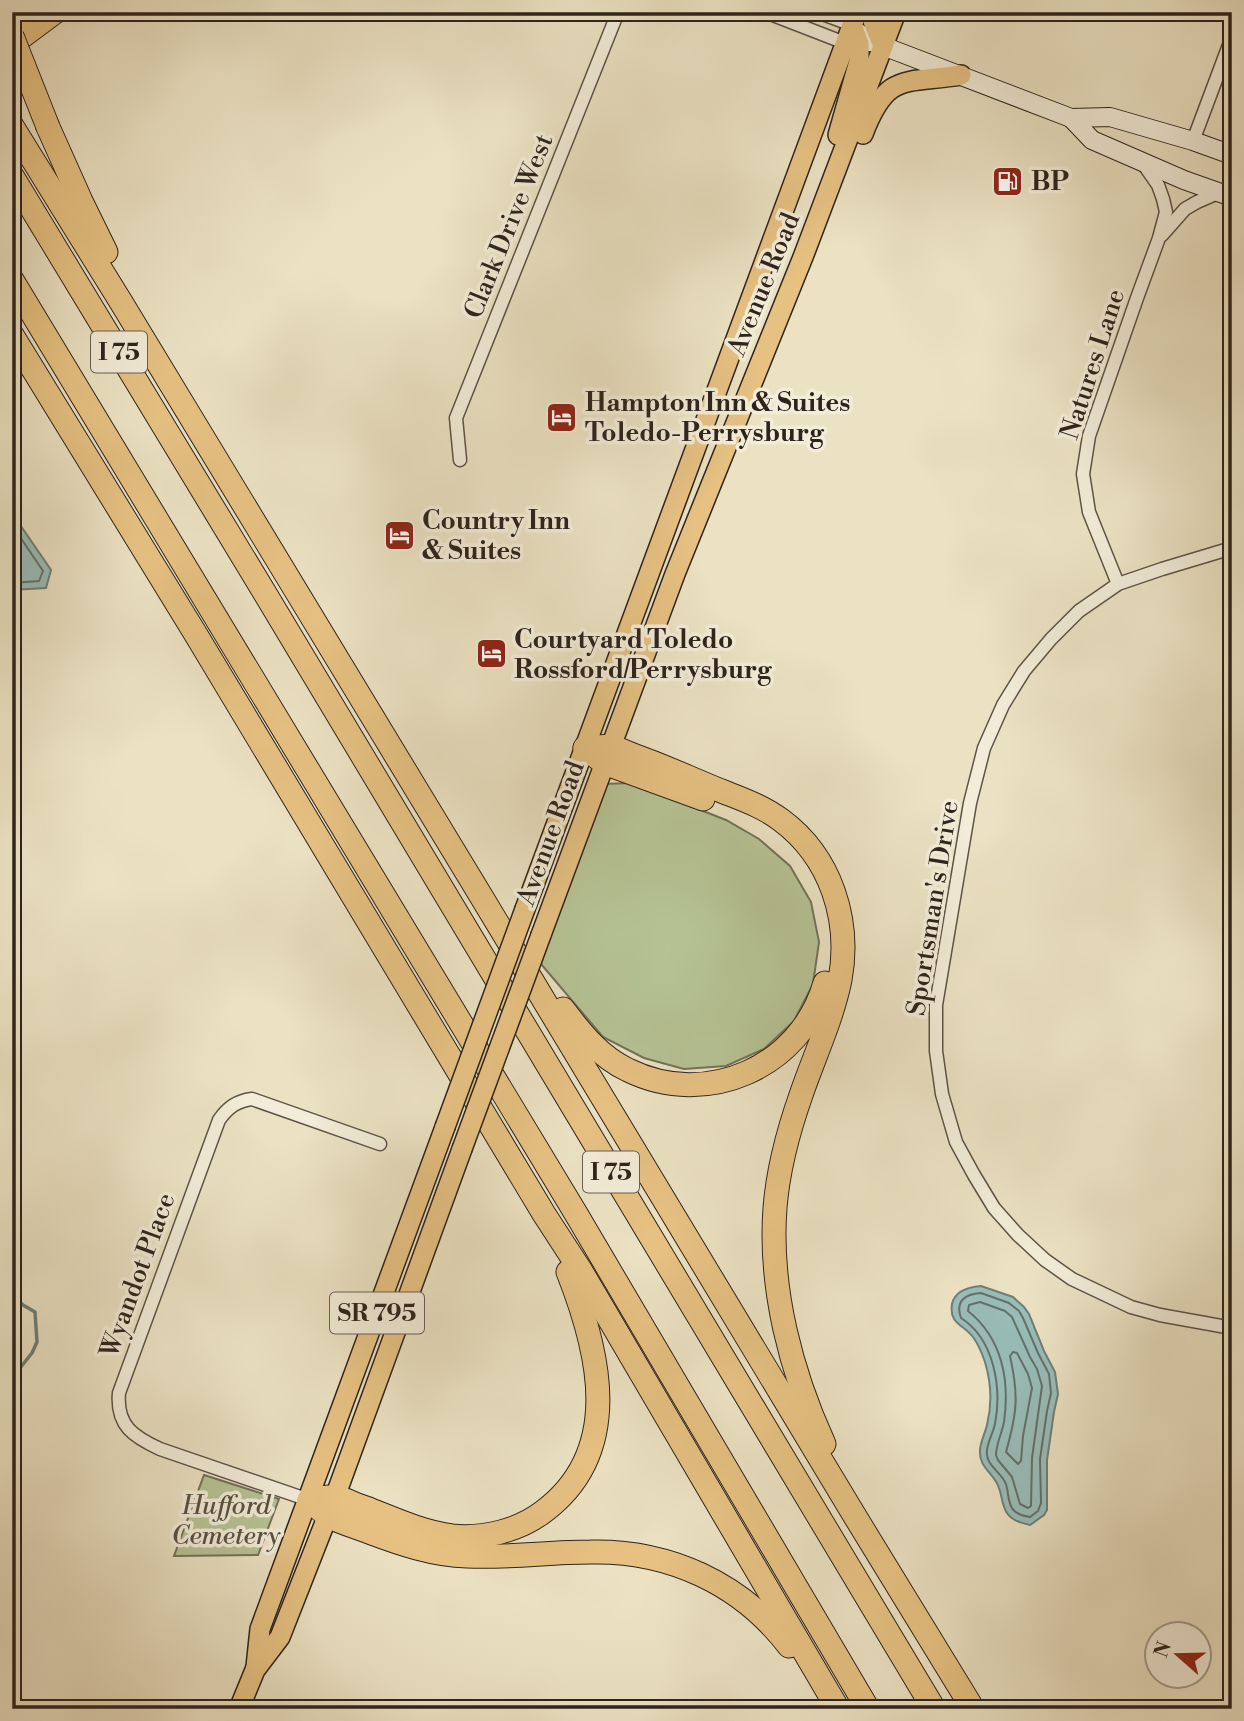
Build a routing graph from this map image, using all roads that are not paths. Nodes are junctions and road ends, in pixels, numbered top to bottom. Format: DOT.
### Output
graph roads {
  1 [pos="48,12"];
  2 [pos="55,12"];
  3 [pos="618,12"];
  4 [pos="765,12"];
  5 [pos="817,12"];
  6 [pos="876,12"];
  7 [pos="895,12"];
  8 [pos="853,31"];
  9 [pos="12,36"];
  10 [pos="1232,37"];
  11 [pos="12,44"];
  12 [pos="883,46"];
  13 [pos="961,75"];
  14 [pos="1071,118"];
  15 [pos="12,126"];
  16 [pos="1193,141"];
  17 [pos="1232,155"];
  18 [pos="1142,162"];
  19 [pos="12,176"];
  20 [pos="1226,195"];
  21 [pos="1159,238"];
  22 [pos="803,257"];
  23 [pos="12,279"];
  24 [pos="121,302"];
  25 [pos="12,335"];
  26 [pos="460,460"];
  27 [pos="1232,548"];
  28 [pos="1118,584"];
  29 [pos="585,748"];
  30 [pos="607,755"];
  31 [pos="481,896"];
  32 [pos="380,1144"];
  33 [pos="544,1214"];
  34 [pos="1232,1328"];
  35 [pos="309,1500"];
  36 [pos="331,1506"];
  37 [pos="856,1518"];
  38 [pos="255,1670"];
  39 [pos="239,1709"];
  40 [pos="835,1709"];
  41 [pos="868,1709"];
  42 [pos="933,1709"];
  43 [pos="974,1709"];
  1 -- 11 [label="highway"];
  2 -- 11 [label="highway"];
  3 -- 26 [label="street, Clark Drive West"];
  4 -- 8 [label="street"];
  5 -- 8 [label="street"];
  6 -- 12 [label="main road"];
  7 -- 12 [label="main road, Avenue Road / SR 795"];
  8 -- 12 [label="street"];
  8 -- 12 [label="street"];
  8 -- 22 [label="main road"];
  8 -- 29 [label="main road, Avenue Road / SR 795"];
  9 -- 24 [label="highway, bridge"];
  10 -- 16 [label="street"];
  12 -- 13 [label="street"];
  12 -- 22 [label="main road, Avenue Road / SR 795"];
  13 -- 14 [label="street"];
  13 -- 22 [label="main road"];
  14 -- 16 [label="street"];
  14 -- 18 [label="street"];
  15 -- 24 [label="highway"];
  16 -- 17 [label="street"];
  18 -- 20 [label="street"];
  18 -- 21 [label="street, Natures Lane"];
  19 -- 42 [label="highway, I 75"];
  20 -- 21 [label="street, Natures Lane"];
  21 -- 28 [label="street, Natures Lane"];
  22 -- 30 [label="main road, Avenue Road / SR 795"];
  23 -- 41 [label="highway, I 75"];
  24 -- 31 [label="highway"];
  25 -- 33 [label="highway"];
  27 -- 28 [label="street, Sportsman's Drive"];
  28 -- 34 [label="street, Sportsman's Drive"];
  29 -- 30 [label="highway"];
  29 -- 35 [label="main road, Avenue Road / SR 795, bridge"];
  30 -- 31 [label="highway"];
  30 -- 36 [label="main road, Avenue Road / SR 795, bridge"];
  30 -- 37 [label="highway"];
  31 -- 37 [label="highway"];
  32 -- 35 [label="street, Wyandot Place"];
  33 -- 36 [label="highway"];
  33 -- 40 [label="highway"];
  35 -- 36 [label="highway"];
  35 -- 38 [label="main road, Avenue Road / SR 795"];
  36 -- 38 [label="main road, Avenue Road / SR 795"];
  36 -- 40 [label="highway"];
  37 -- 43 [label="highway"];
  38 -- 39 [label="main road, Avenue Road / SR 795"];
}
